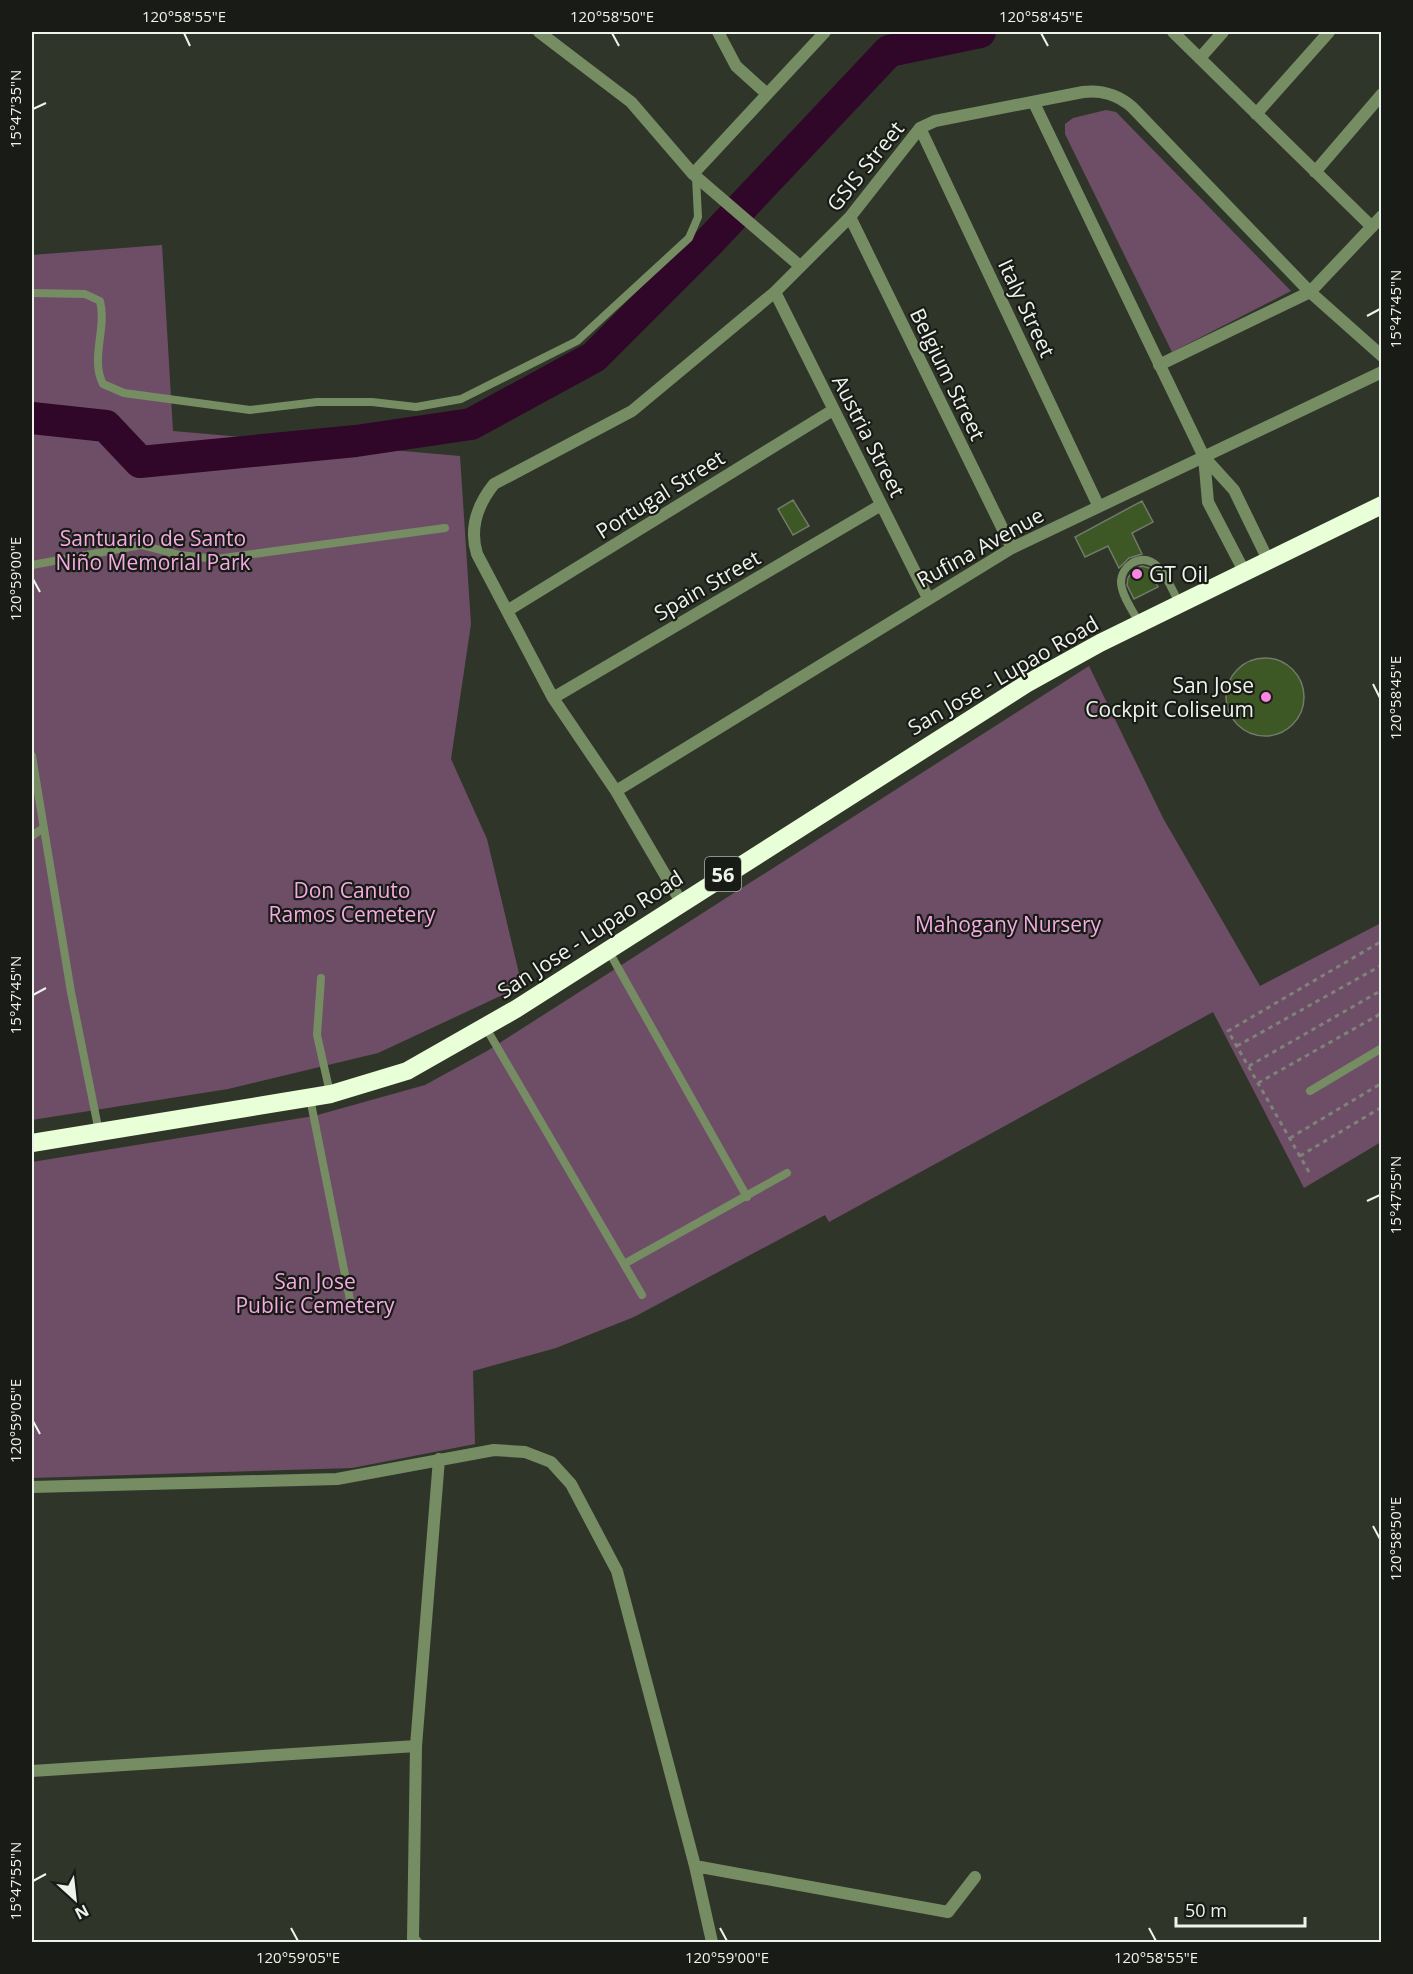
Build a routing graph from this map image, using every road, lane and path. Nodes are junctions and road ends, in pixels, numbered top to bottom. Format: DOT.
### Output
graph roads {
  1 [pos="539,32"];
  2 [pos="718,32"];
  3 [pos="825,32"];
  4 [pos="1173,32"];
  5 [pos="1223,32"];
  6 [pos="1329,32"];
  7 [pos="1200,58"];
  8 [pos="766,93"];
  9 [pos="1382,94"];
  10 [pos="1034,103"];
  11 [pos="1257,114"];
  12 [pos="920,128"];
  13 [pos="1315,172"];
  14 [pos="694,176"];
  15 [pos="1382,216"];
  16 [pos="850,217"];
  17 [pos="1372,227"];
  18 [pos="800,266"];
  19 [pos="775,292"];
  20 [pos="1310,292"];
  21 [pos="32,293"];
  22 [pos="1380,351"];
  23 [pos="1159,365"];
  24 [pos="1382,372"];
  25 [pos="833,410"];
  26 [pos="1204,457"];
  27 [pos="881,505"];
  28 [pos="1098,505"];
  29 [pos="1382,505"];
  30 [pos="445,528"];
  31 [pos="1012,548"];
  32 [pos="1268,560"];
  33 [pos="32,565"];
  34 [pos="1244,572"];
  35 [pos="928,598"];
  36 [pos="1180,604"];
  37 [pos="507,611"];
  38 [pos="1140,624"];
  39 [pos="553,698"];
  40 [pos="32,756"];
  41 [pos="616,791"];
  42 [pos="44,828"];
  43 [pos="32,836"];
  44 [pos="681,902"];
  45 [pos="1381,943"];
  46 [pos="608,949"];
  47 [pos="1382,965"];
  48 [pos="321,978"];
  49 [pos="1382,990"];
  50 [pos="1382,1012"];
  51 [pos="486,1028"];
  52 [pos="1237,1046"];
  53 [pos="1382,1048"];
  54 [pos="1249,1066"];
  55 [pos="1258,1083"];
  56 [pos="1382,1083"];
  57 [pos="1310,1091"];
  58 [pos="331,1094"];
  59 [pos="310,1098"];
  60 [pos="1382,1107"];
  61 [pos="99,1133"];
  62 [pos="1290,1138"];
  63 [pos="32,1143"];
  64 [pos="1300,1156"];
  65 [pos="1309,1172"];
  66 [pos="787,1173"];
  67 [pos="747,1197"];
  68 [pos="624,1264"];
  69 [pos="642,1295"];
  70 [pos="352,1310"];
  71 [pos="439,1460"];
  72 [pos="32,1487"];
  73 [pos="416,1746"];
  74 [pos="32,1771"];
  75 [pos="695,1866"];
  76 [pos="975,1876"];
  77 [pos="416,1942"];
  78 [pos="712,1942"];
  1 -- 14 [label="street"];
  2 -- 8 [label="street"];
  3 -- 8 [label="street"];
  4 -- 7 [label="street"];
  5 -- 7 [label="street"];
  6 -- 11 [label="street"];
  7 -- 11 [label="street"];
  8 -- 14 [label="street"];
  9 -- 13 [label="street"];
  10 -- 12 [label="street, GSIS Street"];
  10 -- 20 [label="street, GSIS Street"];
  10 -- 23 [label="street"];
  11 -- 13 [label="street"];
  12 -- 16 [label="street, GSIS Street"];
  12 -- 28 [label="street, Italy Street"];
  13 -- 17 [label="street"];
  14 -- 18 [label="street"];
  14 -- 21 [label="lane"];
  15 -- 17 [label="street"];
  16 -- 18 [label="street, GSIS Street"];
  16 -- 31 [label="street, Belgium Street"];
  17 -- 20 [label="street"];
  18 -- 19 [label="street, GSIS Street"];
  19 -- 25 [label="street, Austria Street"];
  19 -- 37 [label="street, GSIS Street"];
  20 -- 22 [label="street, GSIS Street"];
  20 -- 23 [label="street"];
  23 -- 26 [label="street"];
  24 -- 26 [label="street, Rufina Avenue"];
  25 -- 27 [label="street, Austria Street"];
  25 -- 37 [label="street, Portugal Street"];
  26 -- 28 [label="street, Rufina Avenue"];
  26 -- 32 [label="street"];
  26 -- 34 [label="street"];
  27 -- 35 [label="street, Austria Street"];
  27 -- 39 [label="street, Spain Street"];
  28 -- 31 [label="street, Rufina Avenue"];
  29 -- 32 [label="highway, San Jose - Lupao Road / 56"];
  30 -- 33 [label="lane"];
  31 -- 35 [label="street, Rufina Avenue"];
  32 -- 34 [label="highway, San Jose - Lupao Road / 56"];
  34 -- 36 [label="highway, San Jose - Lupao Road / 56"];
  35 -- 41 [label="street, Rufina Avenue"];
  36 -- 38 [label="highway, San Jose - Lupao Road / 56"];
  36 -- 38 [label="lane"];
  37 -- 39 [label="street"];
  38 -- 44 [label="highway, San Jose - Lupao Road / 56"];
  39 -- 41 [label="street"];
  40 -- 42 [label="lane"];
  41 -- 44 [label="street"];
  42 -- 43 [label="lane"];
  42 -- 61 [label="lane"];
  44 -- 46 [label="highway, San Jose - Lupao Road / 56"];
  45 -- 52 [label="path"];
  46 -- 51 [label="highway, San Jose - Lupao Road / 56"];
  46 -- 67 [label="lane"];
  47 -- 52 [label="path"];
  48 -- 58 [label="lane"];
  49 -- 54 [label="path"];
  50 -- 55 [label="path"];
  51 -- 58 [label="highway, San Jose - Lupao Road / 56"];
  51 -- 68 [label="lane"];
  52 -- 54 [label="path"];
  53 -- 57 [label="lane"];
  54 -- 55 [label="path"];
  55 -- 62 [label="path"];
  56 -- 62 [label="path"];
  58 -- 59 [label="highway, San Jose - Lupao Road / 56"];
  59 -- 61 [label="highway, San Jose - Lupao Road / 56"];
  59 -- 70 [label="lane"];
  60 -- 64 [label="path"];
  61 -- 63 [label="highway, San Jose - Lupao Road / 56"];
  62 -- 64 [label="path"];
  64 -- 65 [label="path"];
  66 -- 67 [label="lane"];
  67 -- 68 [label="lane"];
  68 -- 69 [label="lane"];
  71 -- 72 [label="street"];
  71 -- 73 [label="street"];
  71 -- 75 [label="street"];
  73 -- 74 [label="street"];
  73 -- 77 [label="street"];
  75 -- 76 [label="street"];
  75 -- 78 [label="street"];
}
